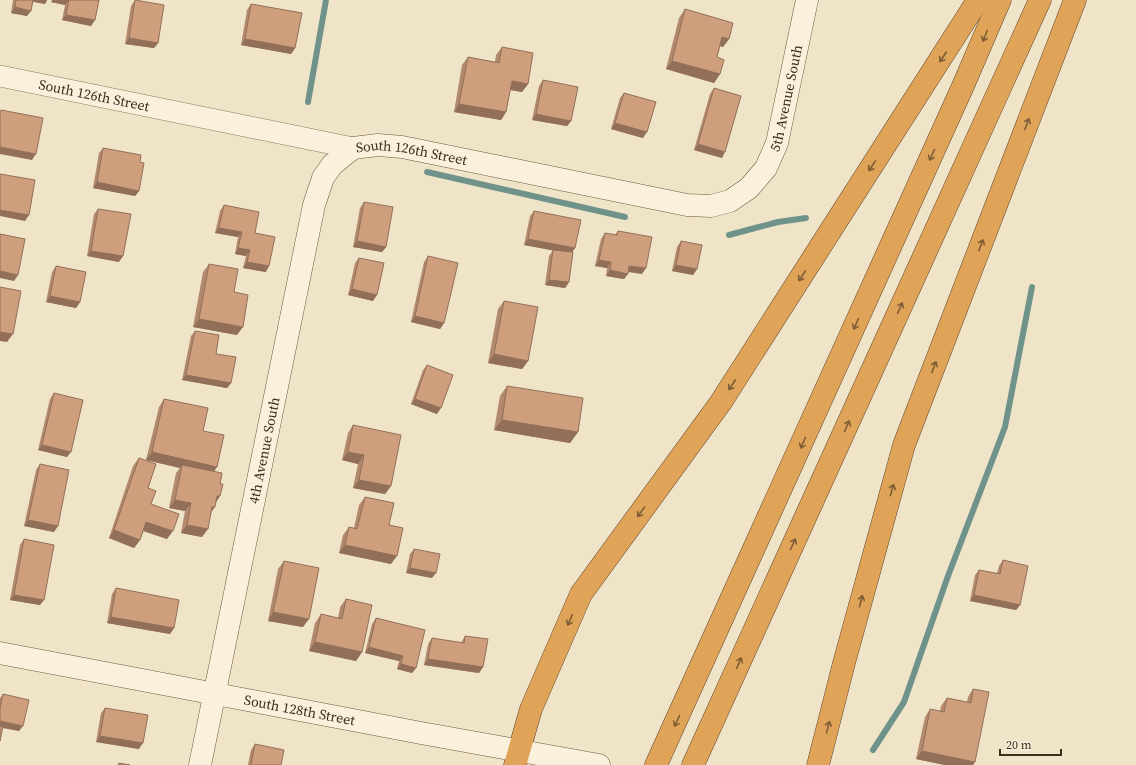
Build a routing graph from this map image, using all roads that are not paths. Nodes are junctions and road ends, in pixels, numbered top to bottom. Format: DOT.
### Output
graph roads {
  1 [pos="807,0"];
  2 [pos="978,0"];
  3 [pos="1000,0"];
  4 [pos="1040,0"];
  5 [pos="1074,0"];
  6 [pos="0,76"];
  7 [pos="353,148"];
  8 [pos="749,188"];
  9 [pos="0,653"];
  10 [pos="213,693"];
  11 [pos="517,757"];
  12 [pos="200,765"];
  13 [pos="599,765"];
  14 [pos="656,765"];
  15 [pos="693,765"];
  16 [pos="818,765"];
  1 -- 8 [label="street, 5th Avenue South"];
  2 -- 11 [label="highway, one-way"];
  3 -- 14 [label="highway, one-way"];
  15 -- 4 [label="highway, one-way"];
  16 -- 5 [label="highway, one-way"];
  6 -- 7 [label="street, South 126th Street"];
  7 -- 8 [label="street, South 126th Street"];
  7 -- 10 [label="street, 4th Avenue South"];
  9 -- 10 [label="street, South 128th Street"];
  10 -- 11 [label="street, South 128th Street"];
  10 -- 12 [label="street, 4th Avenue South"];
  11 -- 13 [label="street, South 128th Street"];
}
